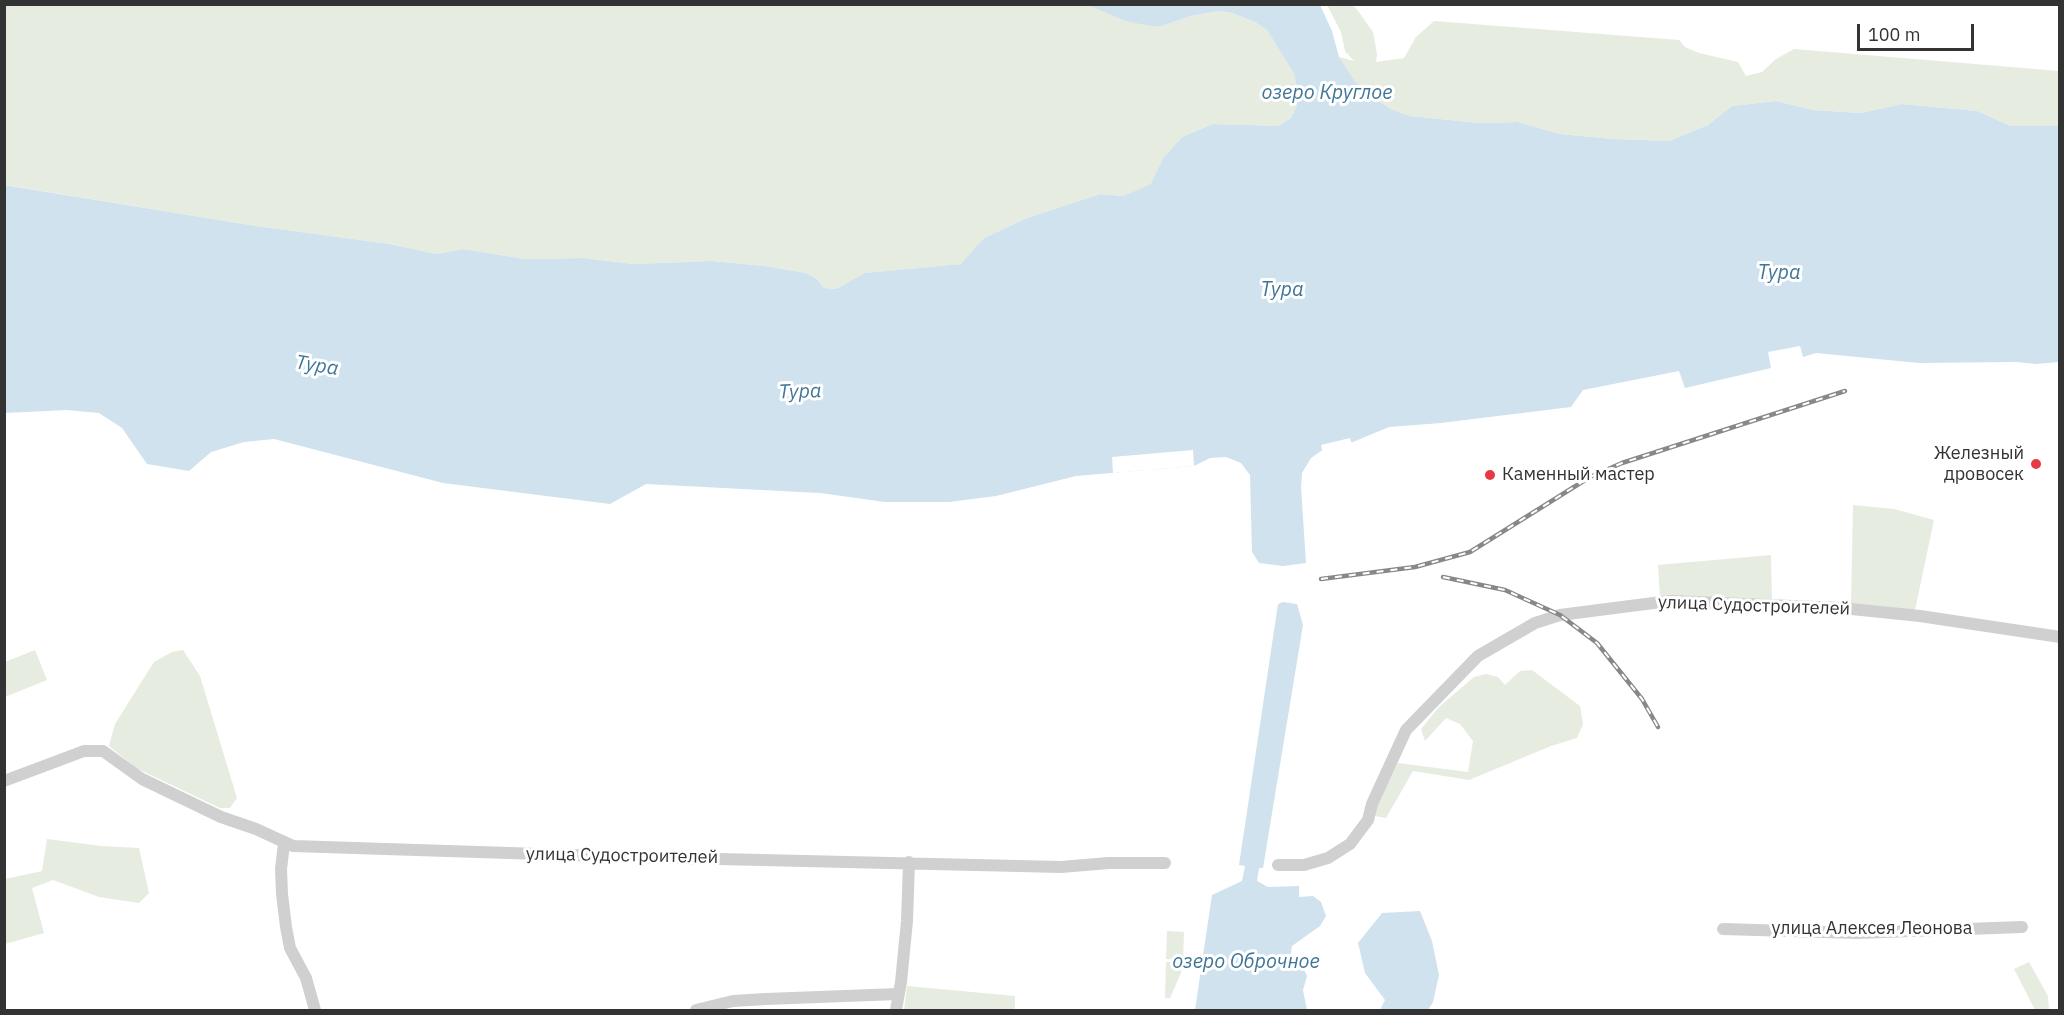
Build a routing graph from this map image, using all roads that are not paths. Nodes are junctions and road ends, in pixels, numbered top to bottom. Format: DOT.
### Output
graph roads {
  1 [pos="2060,637"];
  2 [pos="4,781"];
  3 [pos="284,844"];
  4 [pos="909,862"];
  5 [pos="1165,863"];
  6 [pos="1278,866"];
  7 [pos="2022,927"];
  8 [pos="1723,929"];
  9 [pos="898,994"];
  10 [pos="315,1011"];
  11 [pos="696,1011"];
  12 [pos="896,1011"];
  1 -- 6 [label="street, улица Судостроителей"];
  2 -- 3 [label="street, улица Судостроителей"];
  3 -- 4 [label="street, улица Судостроителей"];
  3 -- 10 [label="street"];
  4 -- 5 [label="street, улица Судостроителей"];
  4 -- 9 [label="street"];
  7 -- 8 [label="street, улица Алексея Леонова"];
  9 -- 11 [label="street"];
  9 -- 12 [label="street"];
}
